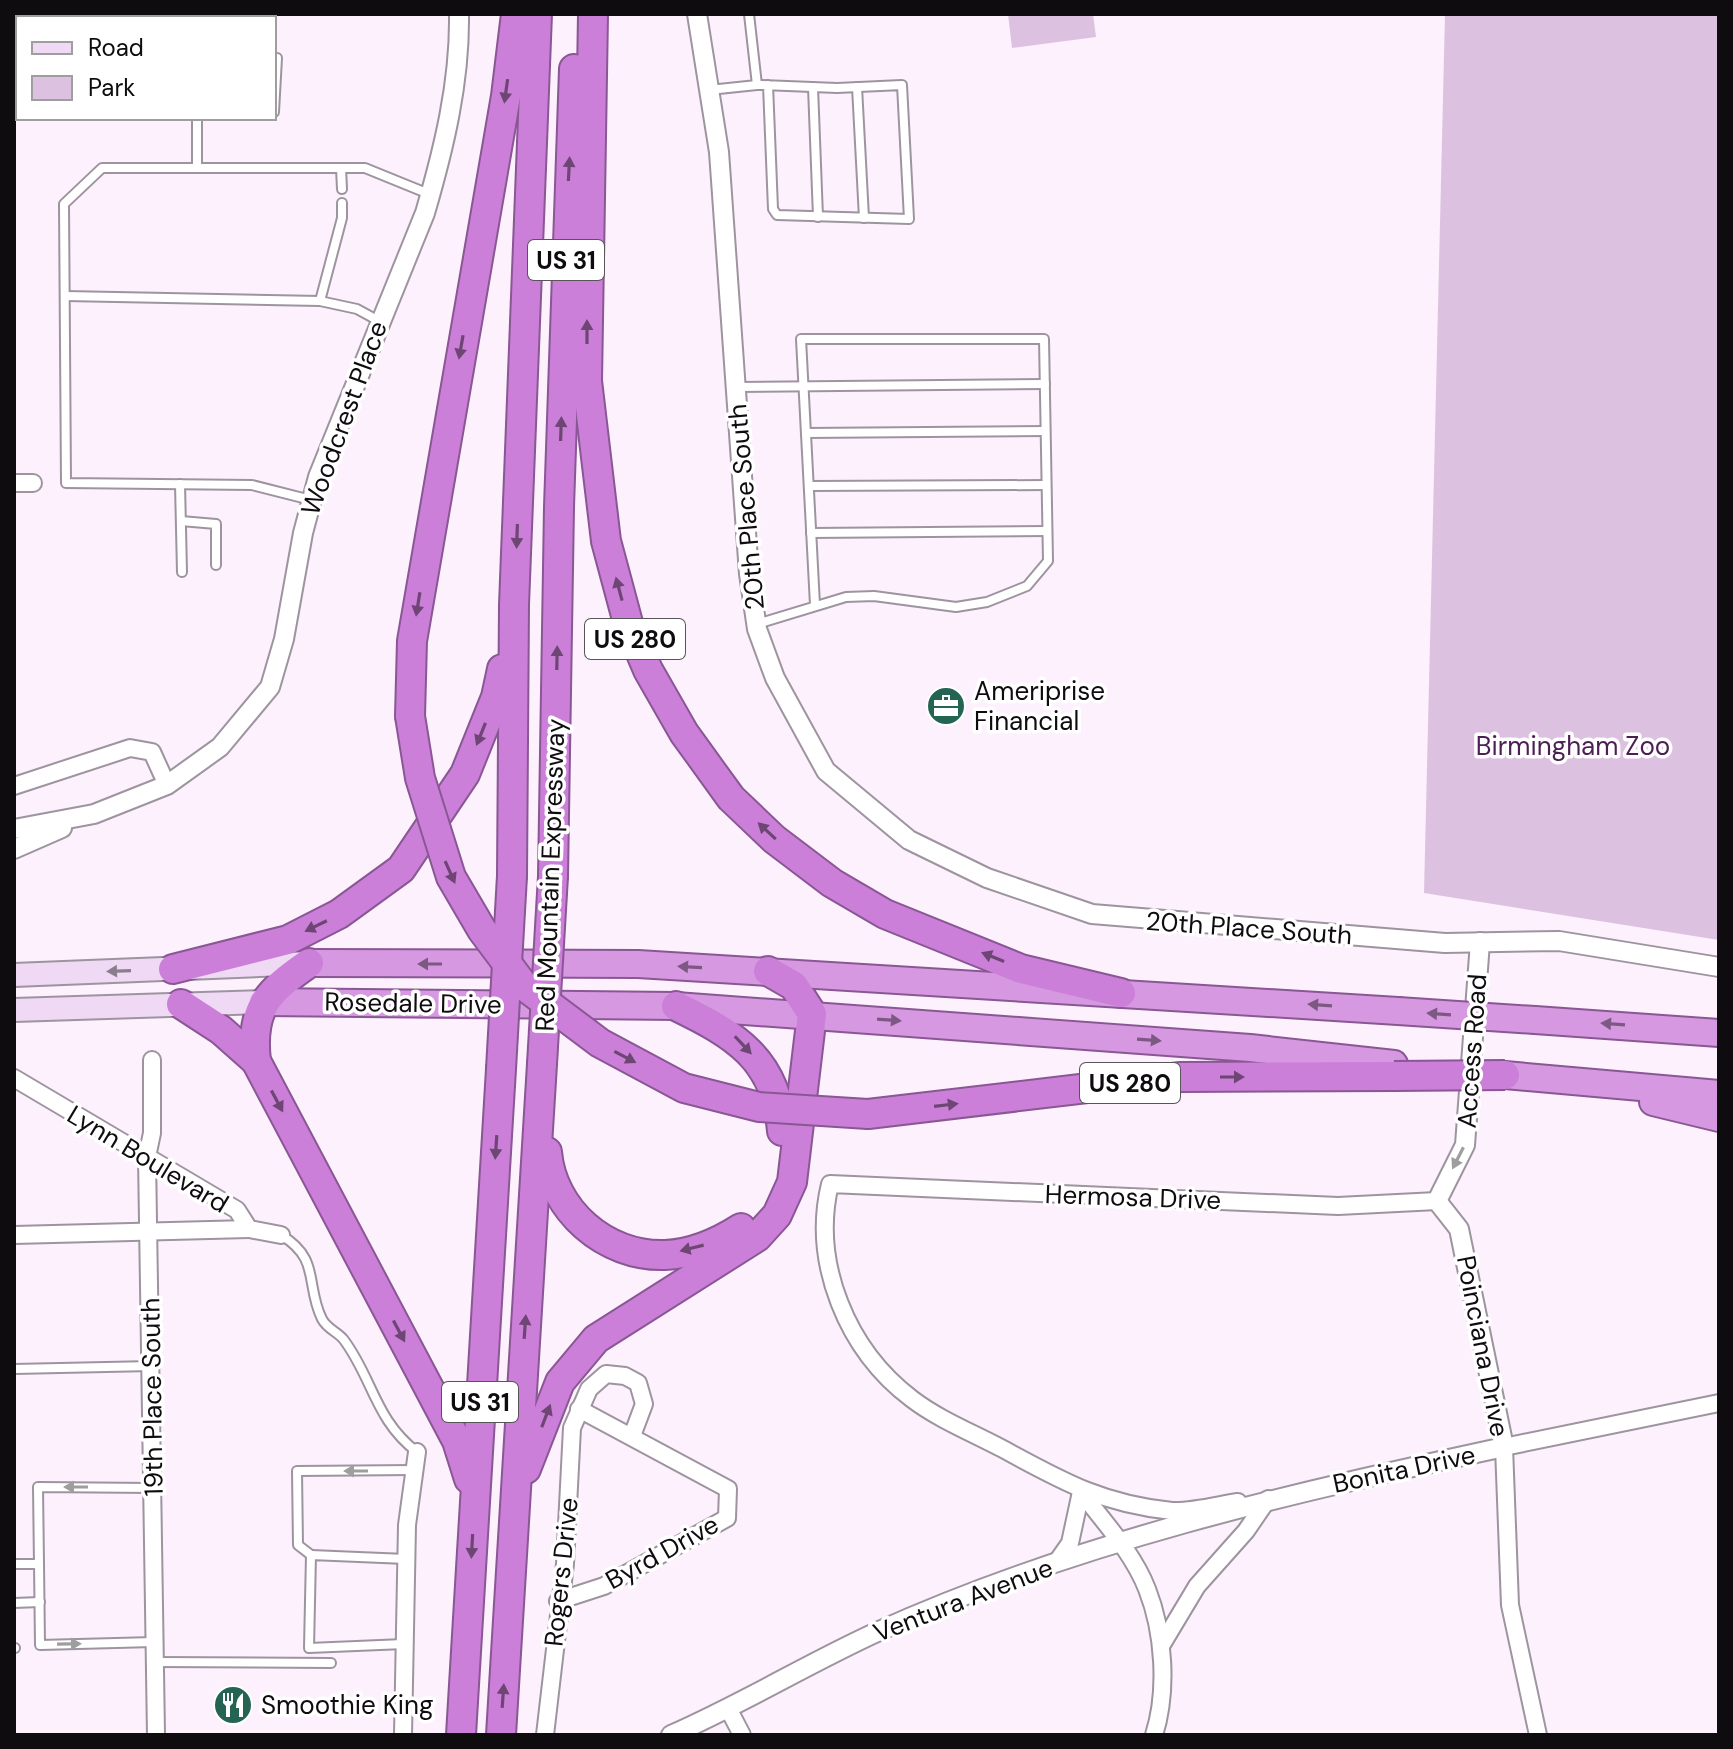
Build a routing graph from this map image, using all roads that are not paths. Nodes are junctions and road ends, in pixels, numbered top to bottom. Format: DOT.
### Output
graph roads {
  1 [pos="459,14"];
  2 [pos="516,14"];
  3 [pos="537,14"];
  4 [pos="576,14"];
  5 [pos="593,14"];
  6 [pos="697,14"];
  7 [pos="749,14"];
  8 [pos="276,58"];
  9 [pos="757,85"];
  10 [pos="768,85"];
  11 [pos="813,87"];
  12 [pos="857,87"];
  13 [pos="708,90"];
  14 [pos="276,113"];
  15 [pos="197,120"];
  16 [pos="197,168"];
  17 [pos="341,168"];
  18 [pos="342,189"];
  19 [pos="431,195"];
  20 [pos="342,203"];
  21 [pos="818,217"];
  22 [pos="864,218"];
  23 [pos="65,296"];
  24 [pos="320,301"];
  25 [pos="379,321"];
  26 [pos="1045,384"];
  27 [pos="803,385"];
  28 [pos="736,387"];
  29 [pos="1045,431"];
  30 [pos="806,433"];
  31 [pos="14,483"];
  32 [pos="33,483"];
  33 [pos="180,484"];
  34 [pos="1046,485"];
  35 [pos="809,486"];
  36 [pos="312,500"];
  37 [pos="181,521"];
  38 [pos="1047,531"];
  39 [pos="811,533"];
  40 [pos="216,565"];
  41 [pos="182,572"];
  42 [pos="514,605"];
  43 [pos="815,605"];
  44 [pos="756,624"];
  45 [pos="167,785"];
  46 [pos="14,786"];
  47 [pos="94,814"];
  48 [pos="14,829"];
  49 [pos="14,849"];
  50 [pos="1480,942"];
  51 [pos="309,963"];
  52 [pos="1719,967"];
  53 [pos="173,969"];
  54 [pos="768,971"];
  55 [pos="14,975"];
  56 [pos="1121,993"];
  57 [pos="263,1002"];
  58 [pos="181,1004"];
  59 [pos="676,1006"];
  60 [pos="14,1010"];
  61 [pos="812,1014"];
  62 [pos="1719,1030"];
  63 [pos="152,1060"];
  64 [pos="256,1061"];
  65 [pos="1394,1070"];
  66 [pos="1517,1077"];
  67 [pos="14,1078"];
  68 [pos="542,1078"];
  69 [pos="1584,1084"];
  70 [pos="1719,1094"];
  71 [pos="1719,1118"];
  72 [pos="147,1157"];
  73 [pos="1437,1201"];
  74 [pos="249,1229"];
  75 [pos="150,1233"];
  76 [pos="14,1235"];
  77 [pos="281,1235"];
  78 [pos="152,1366"];
  79 [pos="14,1369"];
  80 [pos="1719,1403"];
  81 [pos="579,1409"];
  82 [pos="632,1436"];
  83 [pos="1504,1447"];
  84 [pos="417,1452"];
  85 [pos="415,1470"];
  86 [pos="154,1488"];
  87 [pos="518,1488"];
  88 [pos="1081,1492"];
  89 [pos="1268,1499"];
  90 [pos="475,1501"];
  91 [pos="1121,1544"];
  92 [pos="311,1555"];
  93 [pos="406,1559"];
  94 [pos="1056,1563"];
  95 [pos="14,1564"];
  96 [pos="39,1564"];
  97 [pos="558,1601"];
  98 [pos="40,1602"];
  99 [pos="14,1603"];
  100 [pos="155,1642"];
  101 [pos="404,1644"];
  102 [pos="1161,1646"];
  103 [pos="156,1662"];
  104 [pos="331,1663"];
  105 [pos="729,1710"];
  106 [pos="156,1735"];
  107 [pos="403,1735"];
  108 [pos="461,1735"];
  109 [pos="501,1735"];
  110 [pos="545,1735"];
  111 [pos="671,1735"];
  112 [pos="742,1735"];
  113 [pos="1154,1735"];
  114 [pos="1538,1735"];
  1 -- 19 [label="street, Woodcrest Place"];
  2 -- 65 [label="highway, US 280, one-way, bridge"];
  3 -- 42 [label="highway, Red Mountain Expressway / US 31, one-way"];
  68 -- 4 [label="highway, Red Mountain Expressway / US 31, one-way, bridge"];
  56 -- 5 [label="highway, US 280, one-way"];
  6 -- 13 [label="street, 20th Place South"];
  7 -- 9 [label="lane"];
  8 -- 14 [label="lane"];
  9 -- 10 [label="lane"];
  9 -- 13 [label="lane"];
  10 -- 11 [label="lane"];
  10 -- 21 [label="lane"];
  11 -- 12 [label="lane"];
  11 -- 21 [label="lane"];
  12 -- 22 [label="lane"];
  12 -- 22 [label="lane"];
  13 -- 28 [label="street, 20th Place South"];
  15 -- 16 [label="lane"];
  16 -- 17 [label="lane"];
  16 -- 23 [label="lane"];
  17 -- 18 [label="lane"];
  17 -- 19 [label="lane"];
  19 -- 25 [label="street, Woodcrest Place"];
  20 -- 24 [label="lane"];
  21 -- 22 [label="lane"];
  23 -- 24 [label="lane"];
  23 -- 33 [label="lane"];
  24 -- 25 [label="lane"];
  25 -- 36 [label="street, Woodcrest Place"];
  26 -- 27 [label="lane"];
  26 -- 27 [label="lane"];
  26 -- 29 [label="lane"];
  27 -- 28 [label="lane"];
  27 -- 30 [label="lane"];
  28 -- 44 [label="street, 20th Place South"];
  29 -- 30 [label="lane"];
  29 -- 34 [label="lane"];
  30 -- 35 [label="lane"];
  31 -- 32 [label="street"];
  33 -- 36 [label="lane"];
  33 -- 37 [label="lane"];
  34 -- 35 [label="lane"];
  34 -- 38 [label="lane"];
  35 -- 39 [label="lane"];
  36 -- 45 [label="street, Woodcrest Place"];
  37 -- 40 [label="lane"];
  37 -- 41 [label="lane"];
  38 -- 39 [label="lane"];
  38 -- 43 [label="lane"];
  39 -- 43 [label="lane"];
  42 -- 53 [label="highway, one-way"];
  42 -- 90 [label="highway, Red Mountain Expressway / US 31, one-way, bridge"];
  43 -- 44 [label="lane"];
  44 -- 50 [label="street, 20th Place South"];
  45 -- 46 [label="street"];
  45 -- 47 [label="street, Woodcrest Place"];
  47 -- 48 [label="street"];
  47 -- 49 [label="street"];
  50 -- 52 [label="street, 20th Place South"];
  50 -- 73 [label="street, Access Road, one-way"];
  51 -- 53 [label="main road, Rosedale Drive"];
  54 -- 51 [label="highway, Rosedale Drive, one-way"];
  51 -- 57 [label="highway"];
  53 -- 55 [label="main road, Rosedale Drive, one-way"];
  54 -- 56 [label="highway, Rosedale Drive"];
  54 -- 61 [label="highway"];
  62 -- 56 [label="highway, US 280, one-way, bridge"];
  57 -- 58 [label="main road, Rosedale Drive"];
  57 -- 59 [label="highway, Rosedale Drive"];
  57 -- 64 [label="highway"];
  58 -- 60 [label="main road, Rosedale Drive"];
  58 -- 64 [label="highway"];
  59 -- 61 [label="highway, Rosedale Drive"];
  59 -- 68 [label="highway, one-way"];
  61 -- 65 [label="highway, Rosedale Drive, one-way"];
  87 -- 61 [label="highway, one-way"];
  63 -- 72 [label="street, 19th Place South"];
  64 -- 90 [label="highway, one-way"];
  65 -- 66 [label="highway, US 280, bridge"];
  66 -- 69 [label="highway, US 280"];
  67 -- 72 [label="street, Lynn Boulevard"];
  87 -- 68 [label="highway, Red Mountain Expressway / US 31, one-way"];
  69 -- 70 [label="highway, US 280"];
  69 -- 71 [label="highway"];
  72 -- 74 [label="street, Lynn Boulevard"];
  72 -- 75 [label="street, 19th Place South"];
  73 -- 83 [label="street, Poinciana Drive"];
  73 -- 88 [label="street, Hermosa Drive"];
  74 -- 75 [label="street"];
  74 -- 77 [label="street, Lynn Boulevard"];
  75 -- 76 [label="street"];
  75 -- 78 [label="street, 19th Place South"];
  77 -- 84 [label="lane"];
  78 -- 79 [label="lane"];
  78 -- 86 [label="street, 19th Place South"];
  80 -- 83 [label="street, Bonita Drive"];
  81 -- 82 [label="street, Byrd Drive"];
  81 -- 82 [label="street"];
  81 -- 97 [label="street, Rogers Drive"];
  82 -- 97 [label="street, Byrd Drive"];
  83 -- 89 [label="street, Bonita Drive"];
  83 -- 114 [label="street, Poinciana Drive"];
  84 -- 85 [label="street"];
  85 -- 92 [label="lane, one-way"];
  85 -- 93 [label="street"];
  86 -- 96 [label="lane, one-way"];
  86 -- 100 [label="street, 19th Place South"];
  109 -- 87 [label="highway, Red Mountain Expressway / US 31, one-way"];
  88 -- 89 [label="street"];
  88 -- 91 [label="street"];
  88 -- 94 [label="street"];
  89 -- 91 [label="street, Ventura Avenue"];
  89 -- 102 [label="street"];
  90 -- 108 [label="highway, Red Mountain Expressway / US 31, one-way"];
  91 -- 94 [label="street, Ventura Avenue"];
  91 -- 102 [label="street"];
  92 -- 93 [label="lane"];
  92 -- 101 [label="lane"];
  93 -- 101 [label="street"];
  94 -- 105 [label="street, Ventura Avenue"];
  95 -- 96 [label="lane"];
  96 -- 98 [label="lane"];
  97 -- 110 [label="street, Rogers Drive"];
  98 -- 99 [label="lane"];
  98 -- 100 [label="lane, one-way"];
  100 -- 103 [label="street, 19th Place South"];
  101 -- 107 [label="street"];
  102 -- 113 [label="street"];
  103 -- 104 [label="lane"];
  103 -- 106 [label="street, 19th Place South"];
  105 -- 111 [label="street, Ventura Avenue"];
  105 -- 112 [label="street"];
}
